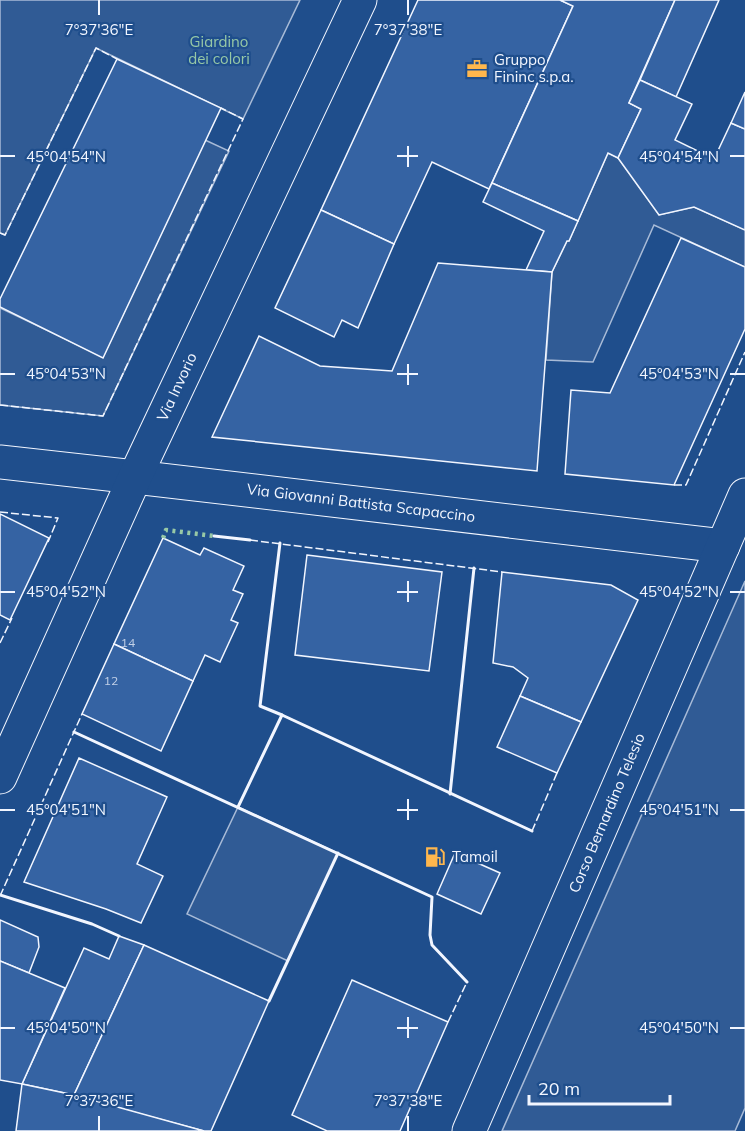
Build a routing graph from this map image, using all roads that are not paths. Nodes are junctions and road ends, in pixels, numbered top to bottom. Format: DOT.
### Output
graph roads {
  1 [pos="360,0"];
  2 [pos="0,462"];
  3 [pos="135,477"];
  4 [pos="745,495"];
  5 [pos="723,546"];
  6 [pos="0,777"];
  7 [pos="470,1131"];
  1 -- 3 [label="street, Via Invorio"];
  2 -- 3 [label="street, Via Giovanni Battista Scapaccino"];
  3 -- 5 [label="street, Via Giovanni Battista Scapaccino"];
  3 -- 6 [label="street, Via Invorio"];
  4 -- 5 [label="street, Corso Bernardino Telesio"];
  5 -- 7 [label="street, Corso Bernardino Telesio"];
}
